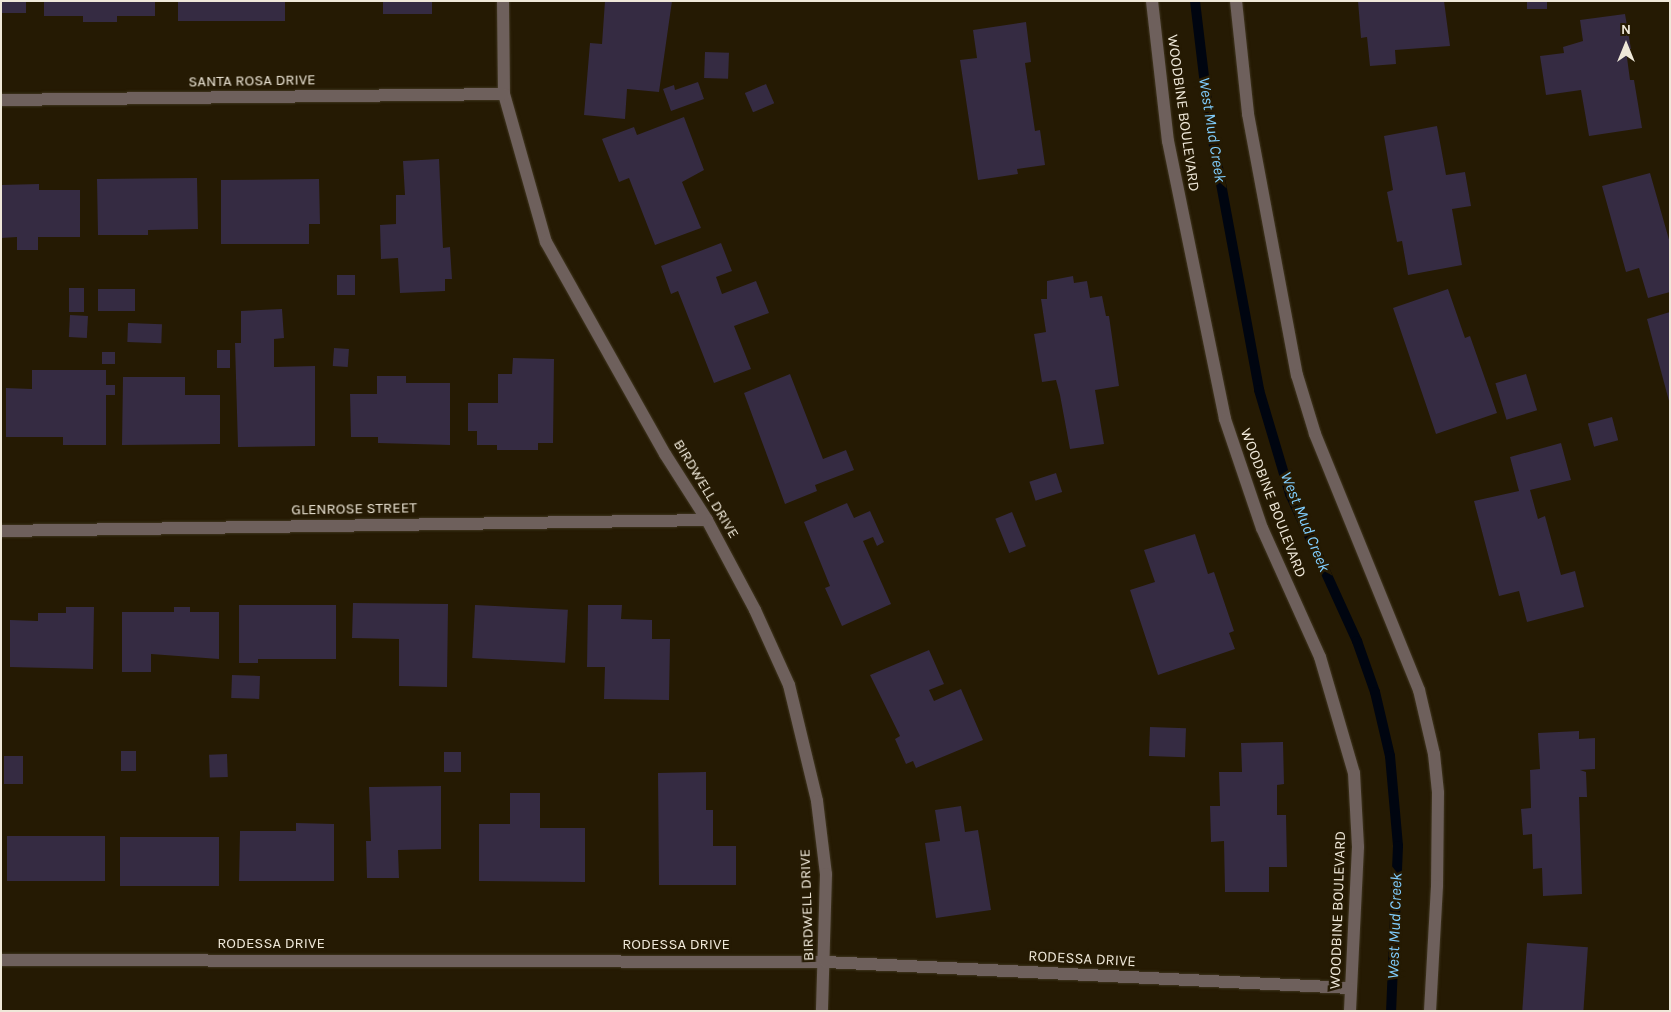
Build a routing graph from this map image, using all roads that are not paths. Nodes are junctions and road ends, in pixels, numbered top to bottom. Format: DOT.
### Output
graph roads {
  1 [pos="504,1"];
  2 [pos="1152,1"];
  3 [pos="1236,1"];
  4 [pos="504,94"];
  5 [pos="1,100"];
  6 [pos="707,520"];
  7 [pos="1,531"];
  8 [pos="1,960"];
  9 [pos="826,962"];
  10 [pos="1351,988"];
  11 [pos="822,1011"];
  12 [pos="1350,1011"];
  13 [pos="1430,1011"];
  1 -- 4 [label="street, BIRDWELL DRIVE"];
  2 -- 10 [label="street, WOODBINE BOULEVARD"];
  3 -- 13 [label="street"];
  4 -- 5 [label="street, SANTA ROSA DRIVE"];
  4 -- 6 [label="street, BIRDWELL DRIVE"];
  6 -- 7 [label="street, GLENROSE STREET"];
  6 -- 9 [label="street, BIRDWELL DRIVE"];
  8 -- 9 [label="street, RODESSA DRIVE"];
  9 -- 10 [label="street, RODESSA DRIVE"];
  9 -- 11 [label="street, BIRDWELL DRIVE"];
  10 -- 12 [label="street, WOODBINE BOULEVARD"];
}
